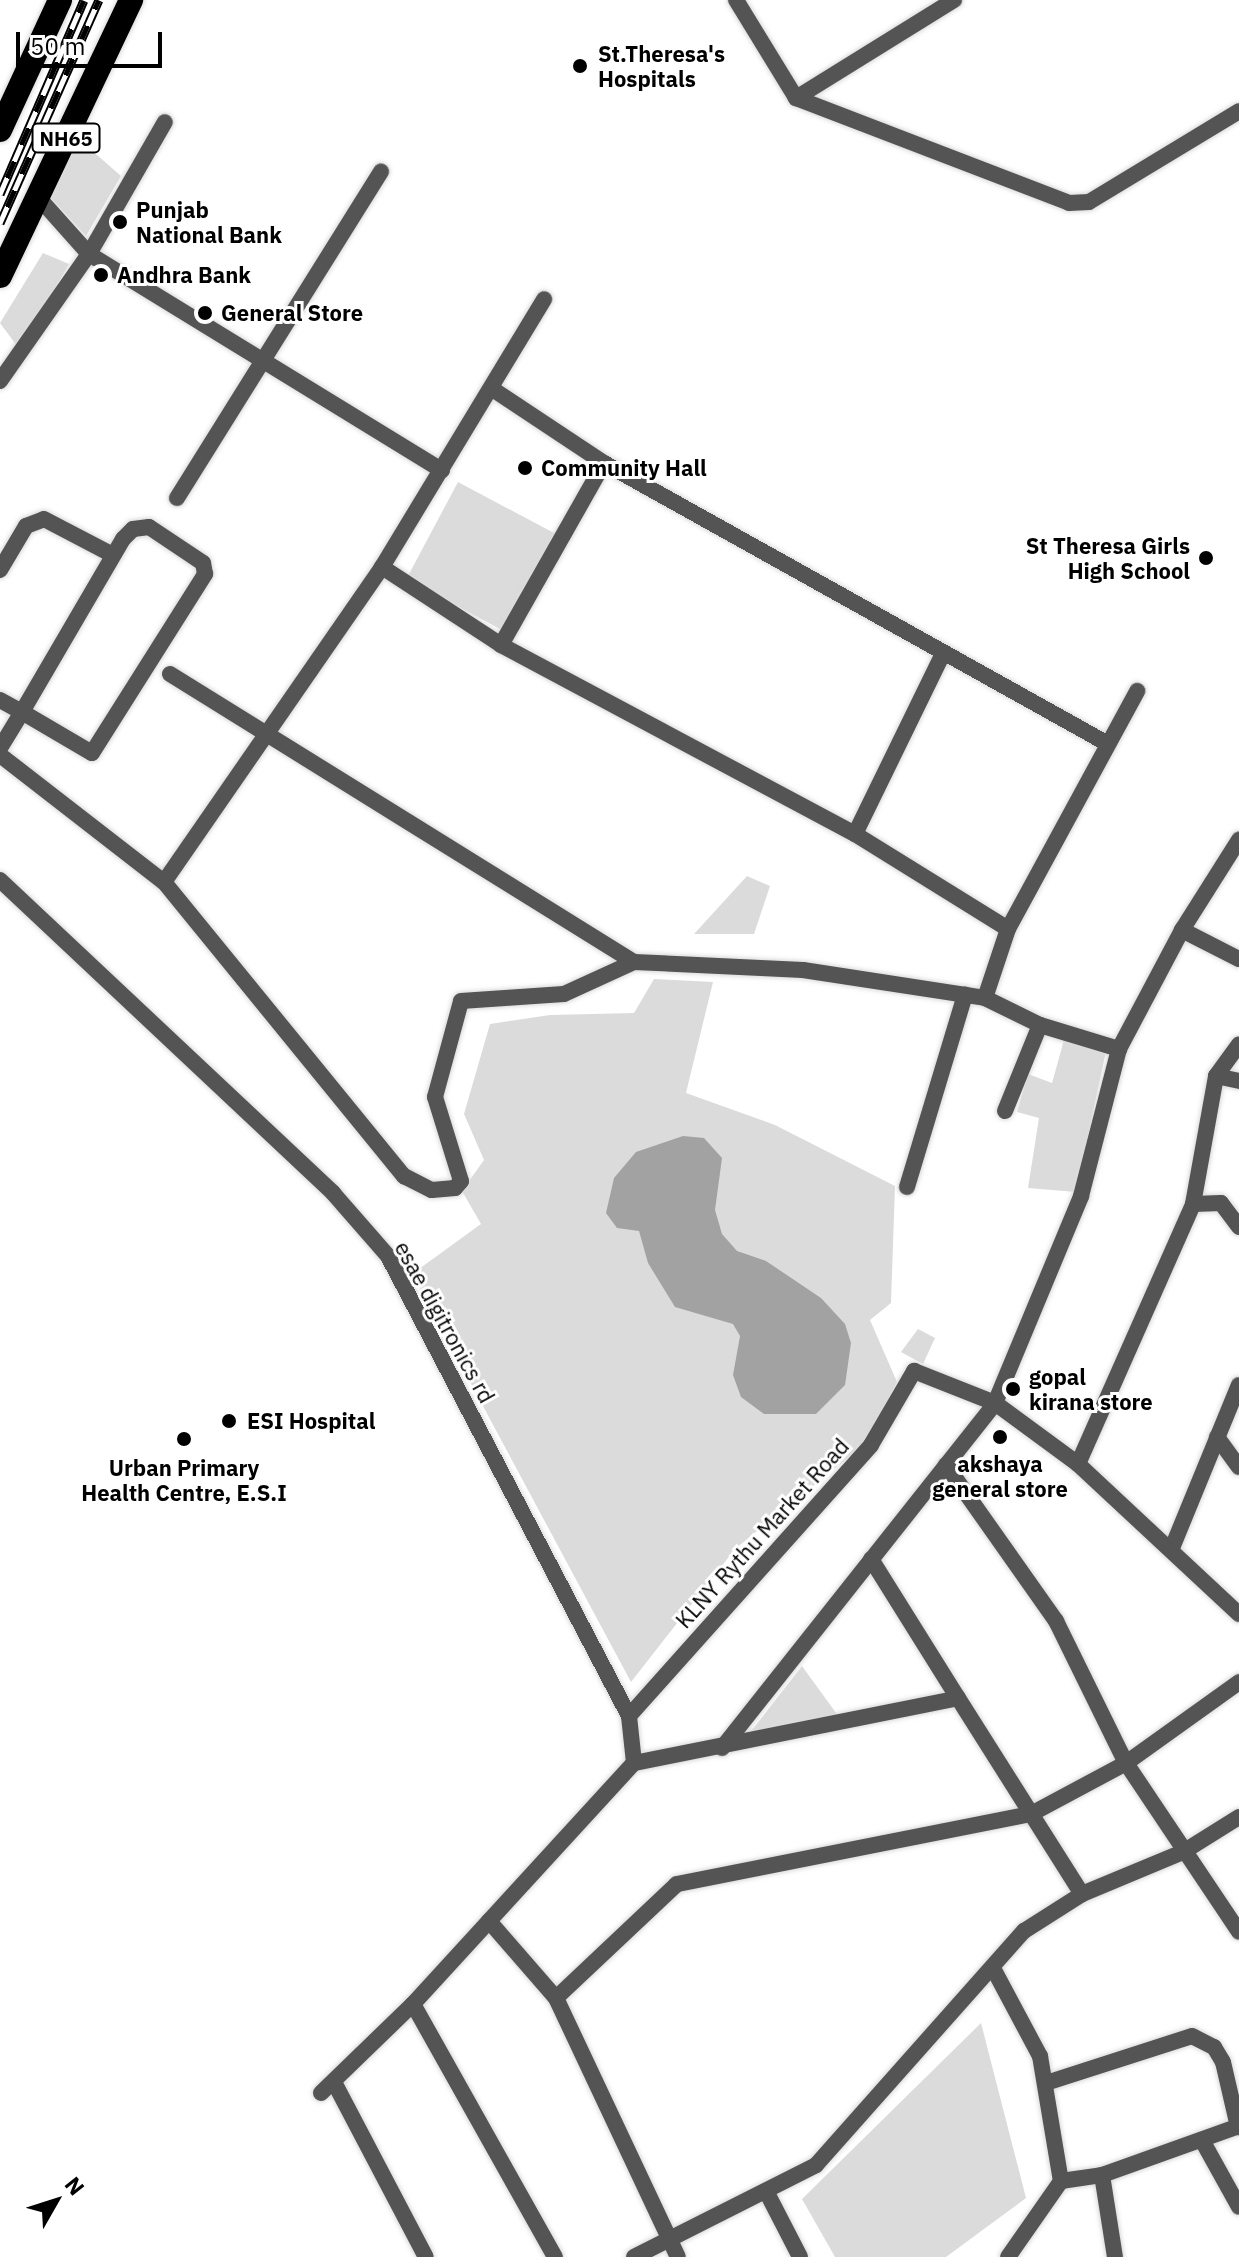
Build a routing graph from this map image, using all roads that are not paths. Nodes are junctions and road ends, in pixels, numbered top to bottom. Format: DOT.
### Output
graph roads {
  1 [pos="60,0"];
  2 [pos="131,0"];
  3 [pos="736,0"];
  4 [pos="954,0"];
  5 [pos="796,98"];
  6 [pos="1239,111"];
  7 [pos="165,122"];
  8 [pos="0,130"];
  9 [pos="381,171"];
  10 [pos="38,197"];
  11 [pos="89,254"];
  12 [pos="0,276"];
  13 [pos="544,299"];
  14 [pos="262,363"];
  15 [pos="0,381"];
  16 [pos="491,388"];
  17 [pos="604,463"];
  18 [pos="442,470"];
  19 [pos="177,498"];
  20 [pos="113,555"];
  21 [pos="382,567"];
  22 [pos="0,570"];
  23 [pos="501,645"];
  24 [pos="942,656"];
  25 [pos="170,674"];
  26 [pos="1137,691"];
  27 [pos="0,700"];
  28 [pos="22,712"];
  29 [pos="269,732"];
  30 [pos="1108,744"];
  31 [pos="0,748"];
  32 [pos="0,755"];
  33 [pos="855,834"];
  34 [pos="1239,840"];
  35 [pos="0,880"];
  36 [pos="164,882"];
  37 [pos="1008,929"];
  38 [pos="1182,930"];
  39 [pos="1239,959"];
  40 [pos="634,962"];
  41 [pos="965,995"];
  42 [pos="985,998"];
  43 [pos="1040,1025"];
  44 [pos="1239,1044"];
  45 [pos="1119,1049"];
  46 [pos="1216,1076"];
  47 [pos="1239,1081"];
  48 [pos="1005,1111"];
  49 [pos="907,1187"];
  50 [pos="1193,1204"];
  51 [pos="1239,1227"];
  52 [pos="1239,1385"];
  53 [pos="995,1403"];
  54 [pos="1217,1437"];
  55 [pos="1078,1464"];
  56 [pos="946,1465"];
  57 [pos="1239,1467"];
  58 [pos="1172,1548"];
  59 [pos="871,1559"];
  60 [pos="1239,1614"];
  61 [pos="1239,1682"];
  62 [pos="958,1698"];
  63 [pos="629,1716"];
  64 [pos="722,1748"];
  65 [pos="634,1763"];
  66 [pos="1126,1763"];
  67 [pos="1031,1814"];
  68 [pos="1239,1817"];
  69 [pos="1183,1852"];
  70 [pos="1082,1894"];
  71 [pos="489,1921"];
  72 [pos="1239,1932"];
  73 [pos="994,1970"];
  74 [pos="556,1998"];
  75 [pos="413,2004"];
  76 [pos="1046,2083"];
  77 [pos="1238,2127"];
  78 [pos="1203,2142"];
  79 [pos="1102,2175"];
  80 [pos="1061,2181"];
  81 [pos="766,2191"];
  82 [pos="1239,2207"];
  83 [pos="669,2240"];
  84 [pos="426,2257"];
  85 [pos="555,2257"];
  86 [pos="634,2257"];
  87 [pos="678,2257"];
  88 [pos="800,2257"];
  89 [pos="1008,2257"];
  90 [pos="1115,2257"];
  1 -- 8 [label="highway, NH65"];
  2 -- 10 [label="highway, NH65"];
  3 -- 5 [label="street"];
  4 -- 5 [label="street"];
  5 -- 6 [label="street"];
  7 -- 11 [label="street"];
  9 -- 14 [label="street"];
  10 -- 11 [label="street"];
  10 -- 12 [label="highway, NH65"];
  11 -- 14 [label="street"];
  11 -- 15 [label="street"];
  13 -- 16 [label="street"];
  14 -- 18 [label="street"];
  14 -- 19 [label="street"];
  16 -- 17 [label="street"];
  16 -- 18 [label="street"];
  17 -- 23 [label="street"];
  17 -- 24 [label="street"];
  18 -- 21 [label="street"];
  20 -- 22 [label="street"];
  20 -- 28 [label="street"];
  20 -- 28 [label="street"];
  21 -- 23 [label="street"];
  21 -- 29 [label="street"];
  23 -- 33 [label="street"];
  24 -- 30 [label="street"];
  24 -- 33 [label="street"];
  25 -- 29 [label="street"];
  26 -- 30 [label="street"];
  27 -- 28 [label="street"];
  28 -- 31 [label="street"];
  29 -- 36 [label="street"];
  29 -- 40 [label="street"];
  30 -- 37 [label="street"];
  32 -- 36 [label="street"];
  33 -- 37 [label="street"];
  34 -- 38 [label="street"];
  35 -- 63 [label="street, esae digitronics rd"];
  36 -- 40 [label="street"];
  37 -- 42 [label="street"];
  38 -- 39 [label="street"];
  38 -- 45 [label="street"];
  40 -- 41 [label="street"];
  41 -- 42 [label="street"];
  41 -- 49 [label="street"];
  42 -- 43 [label="street"];
  43 -- 45 [label="street"];
  43 -- 48 [label="street"];
  44 -- 46 [label="street"];
  45 -- 53 [label="street"];
  46 -- 47 [label="street"];
  46 -- 50 [label="street"];
  50 -- 51 [label="street"];
  50 -- 55 [label="street"];
  52 -- 54 [label="street"];
  53 -- 55 [label="street"];
  53 -- 56 [label="street"];
  53 -- 63 [label="street, KLNY Rythu Market Road"];
  54 -- 57 [label="street"];
  54 -- 58 [label="street"];
  55 -- 58 [label="street"];
  56 -- 59 [label="street"];
  56 -- 66 [label="street"];
  58 -- 60 [label="street"];
  59 -- 62 [label="street"];
  59 -- 64 [label="street"];
  61 -- 66 [label="street"];
  62 -- 64 [label="street"];
  62 -- 67 [label="street"];
  63 -- 65 [label="street, esae digitronics rd"];
  64 -- 65 [label="street"];
  65 -- 71 [label="street"];
  66 -- 67 [label="street"];
  66 -- 69 [label="street"];
  67 -- 70 [label="street"];
  67 -- 74 [label="street"];
  68 -- 69 [label="street"];
  69 -- 70 [label="street"];
  69 -- 72 [label="street"];
  70 -- 73 [label="street"];
  71 -- 74 [label="street"];
  71 -- 75 [label="street"];
  73 -- 76 [label="street"];
  73 -- 81 [label="street"];
  74 -- 83 [label="street"];
  75 -- 84 [label="street"];
  75 -- 85 [label="street"];
  76 -- 77 [label="street"];
  76 -- 80 [label="street"];
  77 -- 78 [label="street"];
  78 -- 79 [label="street"];
  78 -- 82 [label="street"];
  79 -- 80 [label="street"];
  79 -- 90 [label="street"];
  80 -- 89 [label="street"];
  81 -- 83 [label="street"];
  81 -- 88 [label="street"];
  83 -- 86 [label="street"];
  83 -- 87 [label="street"];
}
